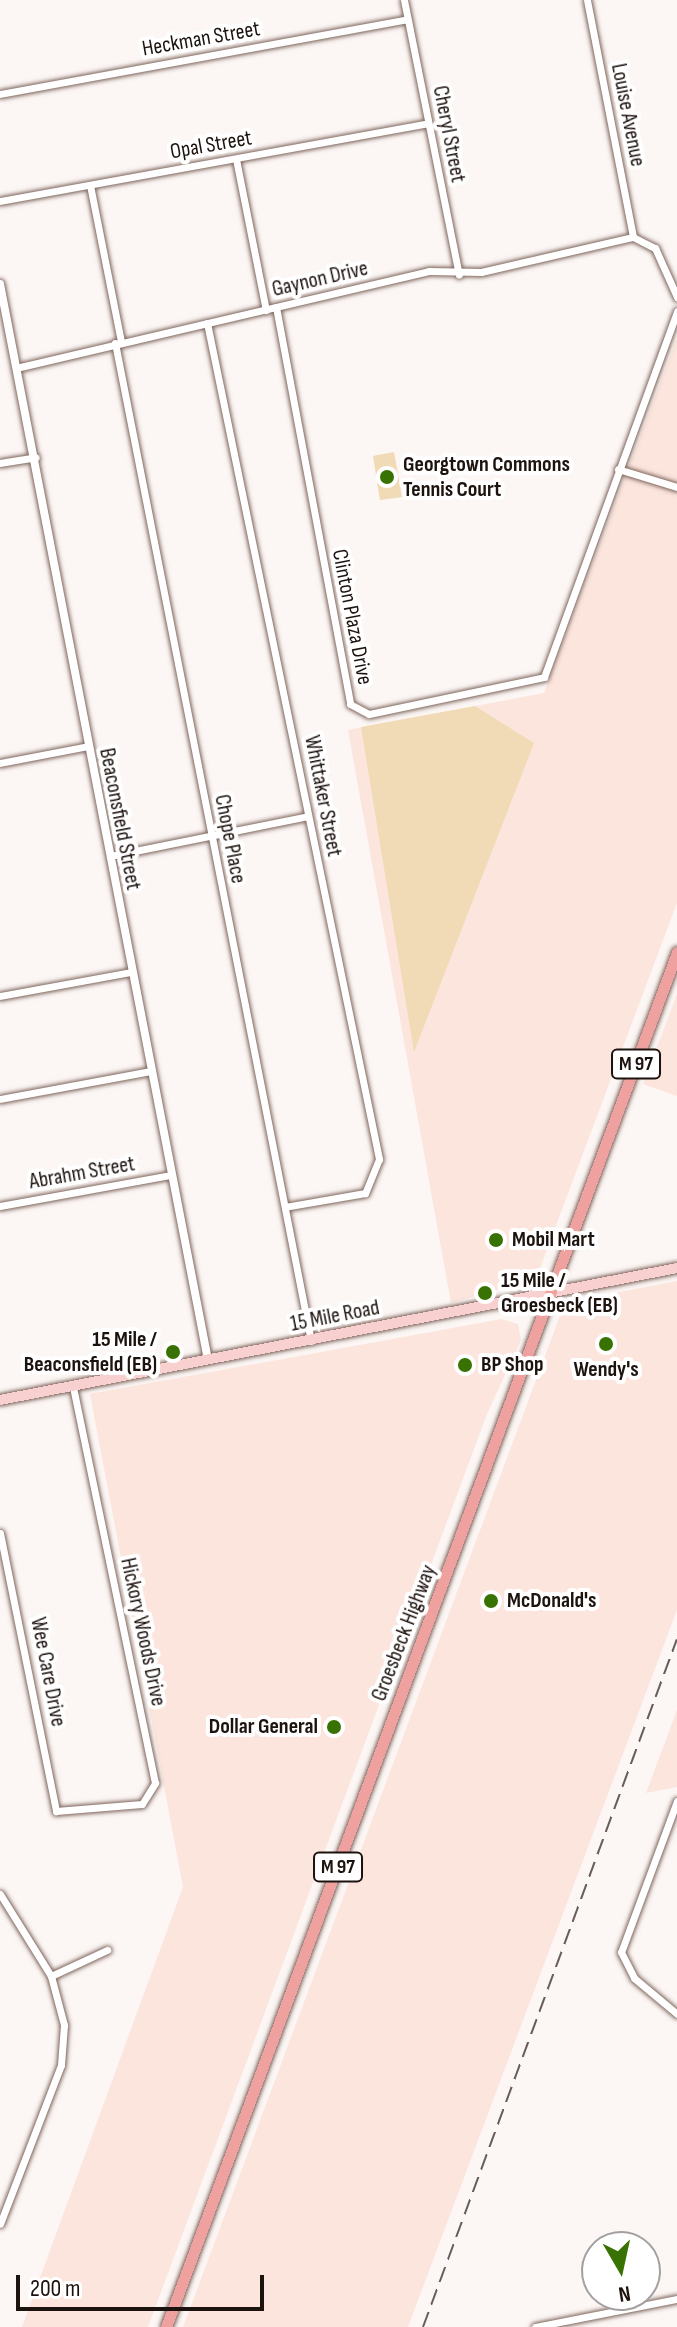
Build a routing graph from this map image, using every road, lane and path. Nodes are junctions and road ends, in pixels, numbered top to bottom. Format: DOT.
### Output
graph roads {
  1 [pos="404,0"];
  2 [pos="587,0"];
  3 [pos="407,19"];
  4 [pos="0,94"];
  5 [pos="428,123"];
  6 [pos="236,159"];
  7 [pos="90,185"];
  8 [pos="0,201"];
  9 [pos="633,237"];
  10 [pos="459,275"];
  11 [pos="0,284"];
  12 [pos="677,297"];
  13 [pos="276,307"];
  14 [pos="266,310"];
  15 [pos="677,311"];
  16 [pos="207,323"];
  17 [pos="118,343"];
  18 [pos="16,368"];
  19 [pos="36,457"];
  20 [pos="0,463"];
  21 [pos="618,469"];
  22 [pos="677,487"];
  23 [pos="88,746"];
  24 [pos="0,763"];
  25 [pos="308,816"];
  26 [pos="210,835"];
  27 [pos="110,856"];
  28 [pos="677,952"];
  29 [pos="131,972"];
  30 [pos="0,996"];
  31 [pos="151,1071"];
  32 [pos="0,1099"];
  33 [pos="171,1175"];
  34 [pos="0,1206"];
  35 [pos="285,1207"];
  36 [pos="677,1268"];
  37 [pos="552,1292"];
  38 [pos="311,1341"];
  39 [pos="208,1360"];
  40 [pos="73,1386"];
  41 [pos="0,1400"];
  42 [pos="0,1533"];
  43 [pos="677,1801"];
  44 [pos="63,1815"];
  45 [pos="0,1894"];
  46 [pos="107,1950"];
  47 [pos="51,1976"];
  48 [pos="677,2014"];
  49 [pos="0,2224"];
  50 [pos="677,2299"];
  51 [pos="166,2327"];
  52 [pos="535,2327"];
  1 -- 3 [label="street, Cheryl Street"];
  2 -- 9 [label="street, Louise Avenue"];
  3 -- 4 [label="street, Heckman Street"];
  3 -- 5 [label="street, Cheryl Street"];
  5 -- 6 [label="street, Opal Street"];
  5 -- 10 [label="street, Cheryl Street"];
  6 -- 7 [label="street, Opal Street"];
  6 -- 14 [label="street"];
  7 -- 8 [label="street, Opal Street"];
  7 -- 17 [label="street, Chope Place"];
  9 -- 10 [label="street, Gaynon Drive"];
  9 -- 12 [label="street"];
  10 -- 13 [label="street, Gaynon Drive"];
  11 -- 18 [label="street, Beaconsfield Street"];
  13 -- 14 [label="street, Gaynon Drive"];
  13 -- 21 [label="street, Clinton Plaza Drive"];
  14 -- 16 [label="street, Gaynon Drive"];
  15 -- 21 [label="street, Clinton Plaza Drive"];
  16 -- 17 [label="street, Gaynon Drive"];
  16 -- 25 [label="street, Whittaker Street"];
  17 -- 18 [label="street, Gaynon Drive"];
  17 -- 26 [label="street, Chope Place"];
  18 -- 19 [label="street, Beaconsfield Street"];
  19 -- 20 [label="street"];
  19 -- 23 [label="street, Beaconsfield Street"];
  21 -- 22 [label="street"];
  23 -- 24 [label="street"];
  23 -- 27 [label="street, Beaconsfield Street"];
  25 -- 26 [label="street"];
  25 -- 35 [label="street, Whittaker Street"];
  26 -- 27 [label="street"];
  26 -- 35 [label="street, Chope Place"];
  27 -- 29 [label="street, Beaconsfield Street"];
  28 -- 37 [label="main road, Groesbeck Highway / M 97"];
  29 -- 30 [label="street"];
  29 -- 31 [label="street, Beaconsfield Street"];
  31 -- 32 [label="street"];
  31 -- 33 [label="street, Beaconsfield Street"];
  33 -- 34 [label="street, Abrahm Street"];
  33 -- 39 [label="street, Beaconsfield Street"];
  35 -- 38 [label="street, Chope Place"];
  36 -- 37 [label="main road, 15 Mile Road"];
  37 -- 38 [label="main road, 15 Mile Road"];
  37 -- 51 [label="main road, Groesbeck Highway / M 97"];
  38 -- 39 [label="main road, 15 Mile Road"];
  39 -- 40 [label="main road, 15 Mile Road"];
  40 -- 41 [label="main road, 15 Mile Road"];
  40 -- 44 [label="street, Hickory Woods Drive"];
  42 -- 44 [label="street, Wee Care Drive"];
  43 -- 48 [label="street"];
  45 -- 47 [label="street"];
  46 -- 47 [label="street"];
  47 -- 49 [label="street"];
  50 -- 52 [label="street"];
}
